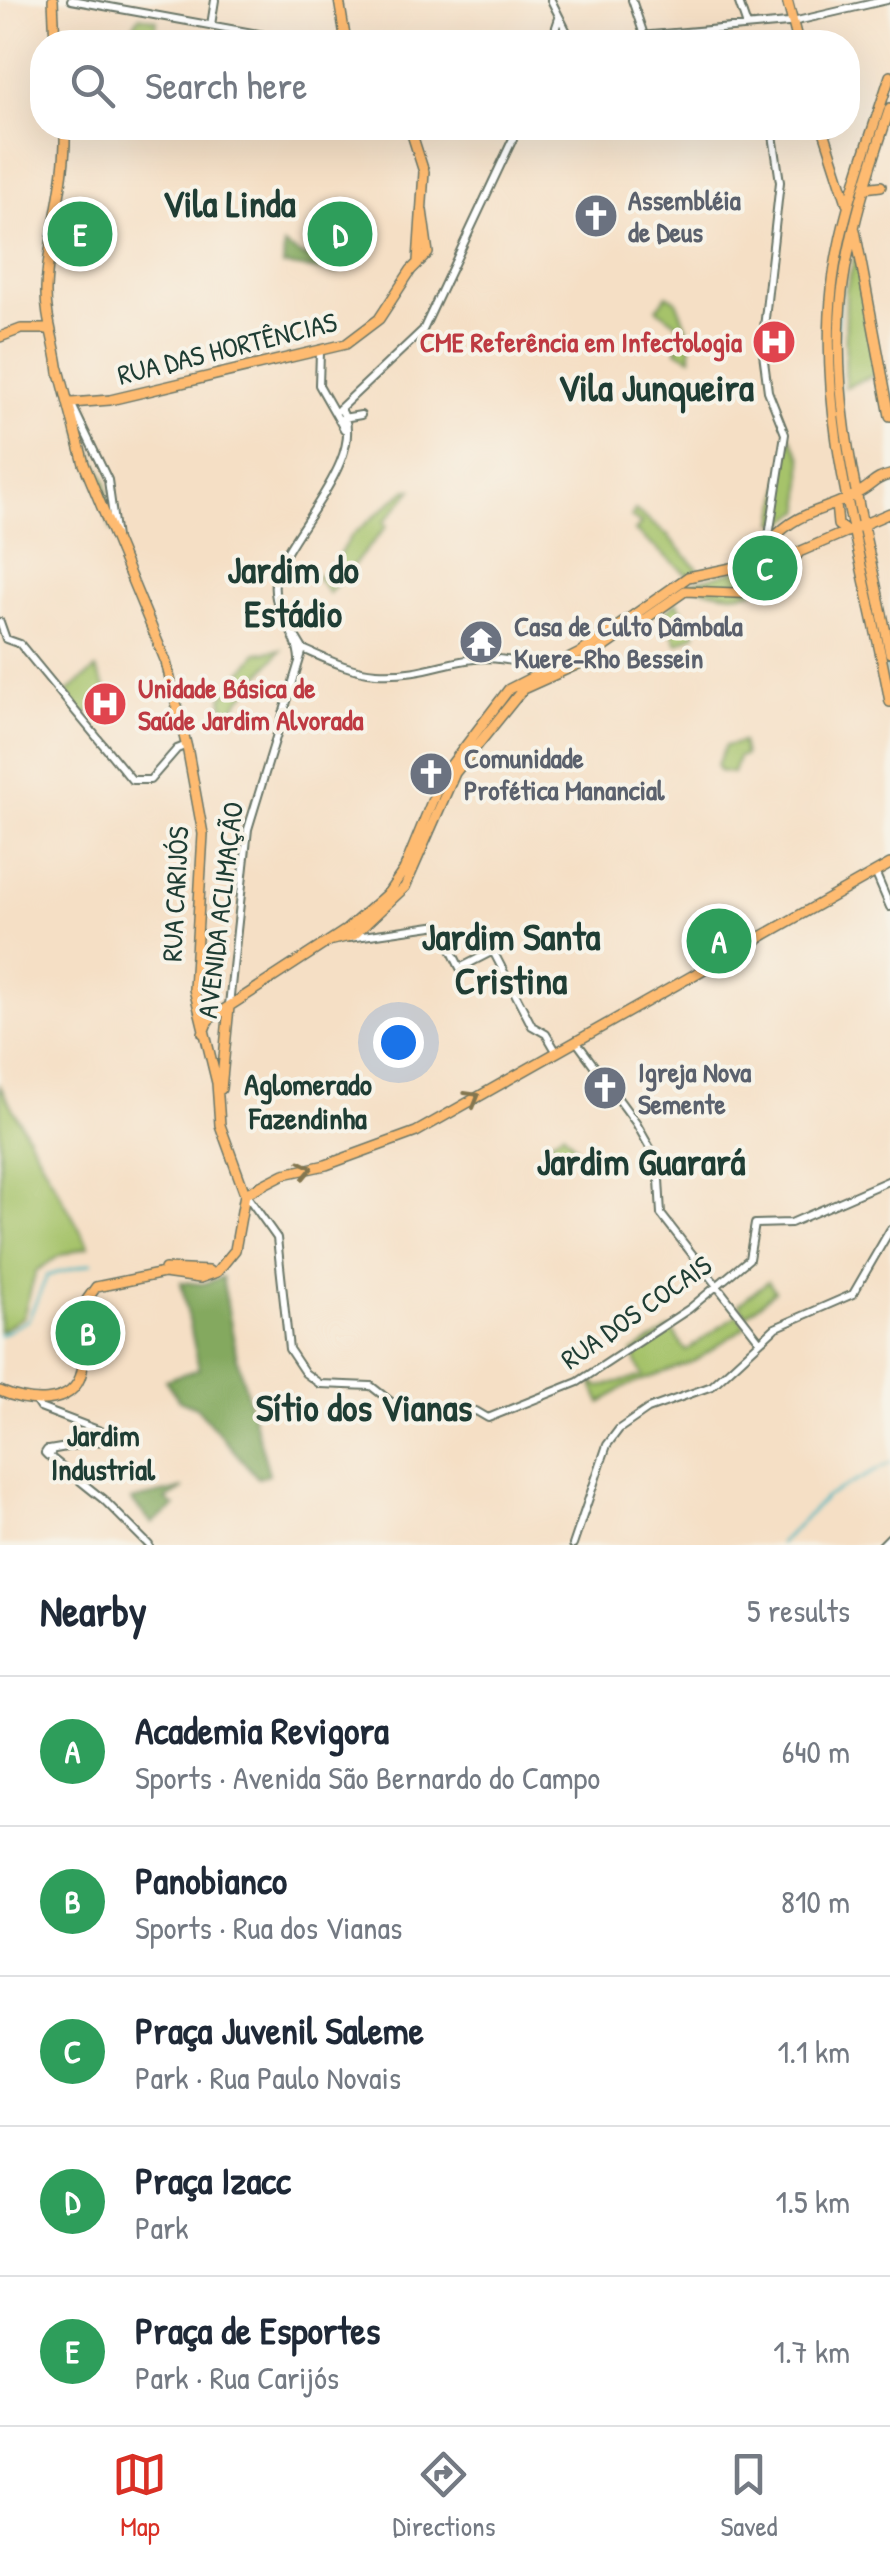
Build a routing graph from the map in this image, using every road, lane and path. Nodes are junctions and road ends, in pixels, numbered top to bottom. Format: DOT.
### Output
graph roads {
  1 [pos="52,0"];
  2 [pos="71,0"];
  3 [pos="214,0"];
  4 [pos="339,0"];
  5 [pos="551,0"];
  6 [pos="632,0"];
  7 [pos="738,0"];
  8 [pos="787,0"];
  9 [pos="887,0"];
  10 [pos="559,17"];
  11 [pos="792,22"];
  12 [pos="210,25"];
  13 [pos="747,26"];
  14 [pos="54,30"];
  15 [pos="237,30"];
  16 [pos="344,30"];
  17 [pos="555,30"];
  18 [pos="566,30"];
  19 [pos="642,30"];
  20 [pos="701,30"];
  21 [pos="794,30"];
  22 [pos="890,76"];
  23 [pos="890,108"];
  24 [pos="64,140"];
  25 [pos="414,140"];
  26 [pos="512,140"];
  27 [pos="774,140"];
  28 [pos="827,140"];
  29 [pos="881,186"];
  30 [pos="859,188"];
  31 [pos="842,189"];
  32 [pos="851,217"];
  33 [pos="858,243"];
  34 [pos="848,254"];
  35 [pos="861,255"];
  36 [pos="49,327"];
  37 [pos="0,334"];
  38 [pos="320,352"];
  39 [pos="70,403"];
  40 [pos="339,414"];
  41 [pos="361,415"];
  42 [pos="890,416"];
  43 [pos="890,475"];
  44 [pos="854,494"];
  45 [pos="836,504"];
  46 [pos="890,513"];
  47 [pos="858,527"];
  48 [pos="774,532"];
  49 [pos="113,544"];
  50 [pos="794,557"];
  51 [pos="686,585"];
  52 [pos="0,622"];
  53 [pos="300,648"];
  54 [pos="890,653"];
  55 [pos="547,670"];
  56 [pos="890,702"];
  57 [pos="186,745"];
  58 [pos="890,864"];
  59 [pos="875,872"];
  60 [pos="890,907"];
  61 [pos="344,936"];
  62 [pos="229,1007"];
  63 [pos="198,1013"];
  64 [pos="208,1020"];
  65 [pos="203,1033"];
  66 [pos="575,1040"];
  67 [pos="556,1051"];
  68 [pos="218,1065"];
  69 [pos="890,1180"];
  70 [pos="245,1192"];
  71 [pos="890,1230"];
  72 [pos="719,1284"];
  73 [pos="760,1340"];
  74 [pos="0,1388"];
  75 [pos="35,1400"];
  76 [pos="890,1537"];
  77 [pos="149,1545"];
  78 [pos="573,1545"];
  79 [pos="882,1545"];
  1 -- 14 [label="main road"];
  2 -- 12 [label="street"];
  3 -- 12 [label="street"];
  4 -- 16 [label="main road"];
  5 -- 10 [label="street"];
  6 -- 19 [label="street"];
  7 -- 13 [label="street"];
  8 -- 11 [label="main road"];
  9 -- 11 [label="street"];
  10 -- 17 [label="street"];
  10 -- 18 [label="street"];
  11 -- 13 [label="street"];
  11 -- 21 [label="main road"];
  12 -- 15 [label="street"];
  13 -- 20 [label="street"];
  22 -- 30 [label="main road"];
  23 -- 30 [label="main road"];
  24 -- 36 [label="main road, RUA CARIJÓS"];
  25 -- 38 [label="main road, RUA DAS HORTÊNCIAS"];
  26 -- 40 [label="street"];
  27 -- 48 [label="street"];
  28 -- 31 [label="main road"];
  29 -- 30 [label="main road"];
  30 -- 31 [label="main road"];
  30 -- 32 [label="main road"];
  30 -- 32 [label="main road"];
  31 -- 32 [label="main road"];
  32 -- 33 [label="main road"];
  32 -- 34 [label="main road"];
  32 -- 44 [label="main road"];
  33 -- 34 [label="main road"];
  33 -- 35 [label="main road"];
  34 -- 35 [label="main road"];
  34 -- 44 [label="main road"];
  35 -- 42 [label="main road"];
  36 -- 37 [label="main road"];
  36 -- 39 [label="main road, RUA CARIJÓS"];
  38 -- 39 [label="main road, RUA DAS HORTÊNCIAS"];
  38 -- 40 [label="street"];
  39 -- 49 [label="main road, RUA CARIJÓS"];
  39 -- 49 [label="street, RUA CARIJÓS"];
  40 -- 41 [label="street"];
  40 -- 53 [label="street"];
  43 -- 44 [label="main road"];
  44 -- 45 [label="main road"];
  44 -- 47 [label="main road"];
  45 -- 47 [label="main road"];
  45 -- 48 [label="main road"];
  46 -- 47 [label="main road"];
  47 -- 50 [label="main road"];
  47 -- 54 [label="main road"];
  47 -- 56 [label="main road"];
  48 -- 50 [label="main road"];
  48 -- 51 [label="main road"];
  49 -- 57 [label="main road, RUA CARIJÓS"];
  50 -- 51 [label="main road"];
  51 -- 55 [label="main road"];
  52 -- 57 [label="street"];
  53 -- 55 [label="street"];
  53 -- 62 [label="street, AVENIDA ACLIMAÇÃO"];
  55 -- 61 [label="main road"];
  57 -- 63 [label="main road, RUA CARIJÓS"];
  58 -- 59 [label="main road"];
  59 -- 60 [label="street"];
  59 -- 66 [label="main road"];
  61 -- 62 [label="main road"];
  61 -- 67 [label="street"];
  62 -- 64 [label="main road"];
  62 -- 68 [label="main road, AVENIDA ACLIMAÇÃO"];
  63 -- 64 [label="main road"];
  63 -- 65 [label="main road, RUA CARIJÓS"];
  64 -- 65 [label="main road"];
  65 -- 68 [label="main road, RUA CARIJÓS"];
  66 -- 67 [label="main road"];
  66 -- 72 [label="street"];
  70 -- 67 [label="main road, one-way"];
  68 -- 70 [label="main road, AVENIDA ACLIMAÇÃO"];
  69 -- 72 [label="street, RUA DOS COCAIS"];
  70 -- 72 [label="street, RUA DOS COCAIS"];
  70 -- 75 [label="main road"];
  71 -- 73 [label="street"];
  72 -- 73 [label="street"];
  73 -- 78 [label="street"];
  74 -- 75 [label="main road"];
  75 -- 77 [label="street"];
  76 -- 79 [label="street"];
}
